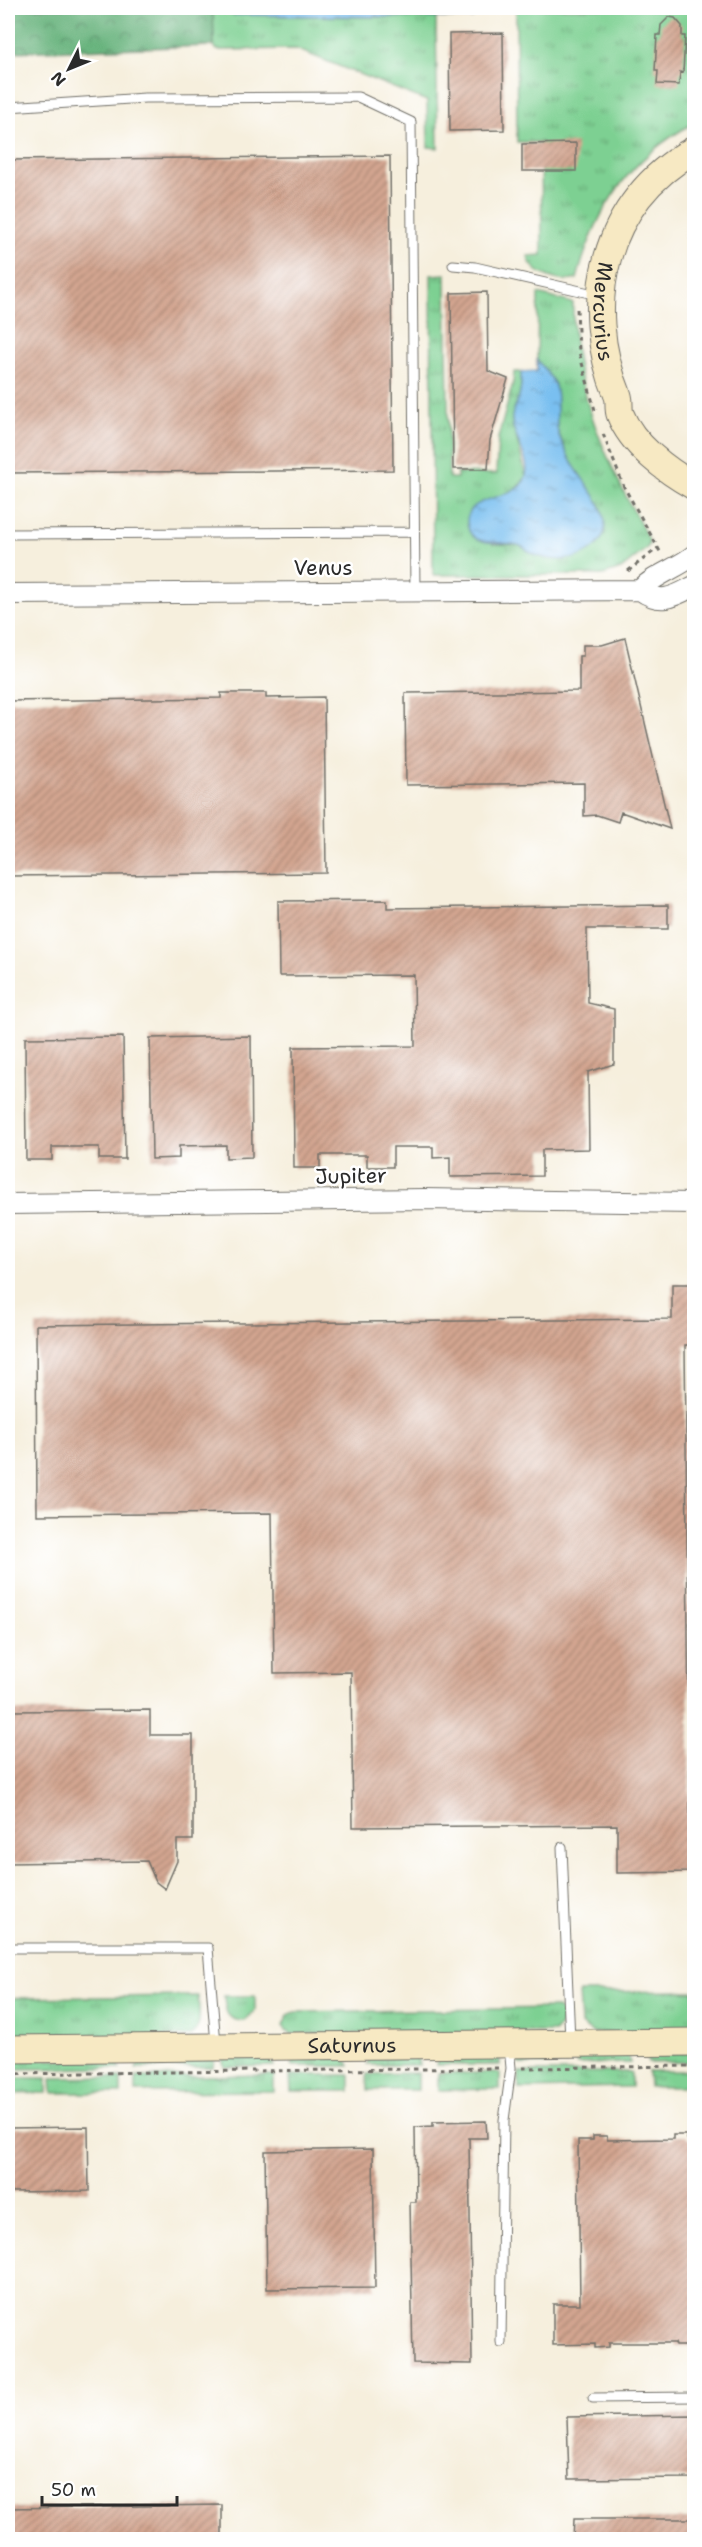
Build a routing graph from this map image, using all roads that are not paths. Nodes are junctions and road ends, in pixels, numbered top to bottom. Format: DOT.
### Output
graph roads {
  1 [pos="8,107"];
  2 [pos="694,150"];
  3 [pos="453,265"];
  4 [pos="600,296"];
  5 [pos="619,399"];
  6 [pos="694,467"];
  7 [pos="694,486"];
  8 [pos="414,532"];
  9 [pos="8,534"];
  10 [pos="694,555"];
  11 [pos="694,586"];
  12 [pos="640,590"];
  13 [pos="415,592"];
  14 [pos="8,594"];
  15 [pos="694,1203"];
  16 [pos="8,1204"];
  17 [pos="562,1847"];
  18 [pos="8,1948"];
  19 [pos="694,2042"];
  20 [pos="570,2043"];
  21 [pos="216,2047"];
  22 [pos="8,2049"];
  23 [pos="510,2056"];
  24 [pos="501,2342"];
  25 [pos="694,2397"];
  26 [pos="593,2398"];
  1 -- 8 [label="lane"];
  2 -- 4 [label="main road, Mercurius"];
  3 -- 4 [label="lane"];
  4 -- 5 [label="main road, Mercurius"];
  5 -- 6 [label="main road, Mercurius"];
  5 -- 7 [label="main road, Mercurius"];
  8 -- 9 [label="lane"];
  8 -- 13 [label="lane"];
  10 -- 12 [label="street"];
  11 -- 12 [label="street, Venus"];
  12 -- 13 [label="street, Venus"];
  13 -- 14 [label="street, Venus"];
  15 -- 16 [label="street, Jupiter"];
  17 -- 20 [label="lane"];
  18 -- 21 [label="lane"];
  19 -- 20 [label="main road, Saturnus"];
  20 -- 23 [label="main road, Saturnus"];
  21 -- 22 [label="main road, Saturnus"];
  21 -- 23 [label="main road, Saturnus"];
  23 -- 24 [label="lane"];
  25 -- 26 [label="lane"];
}
